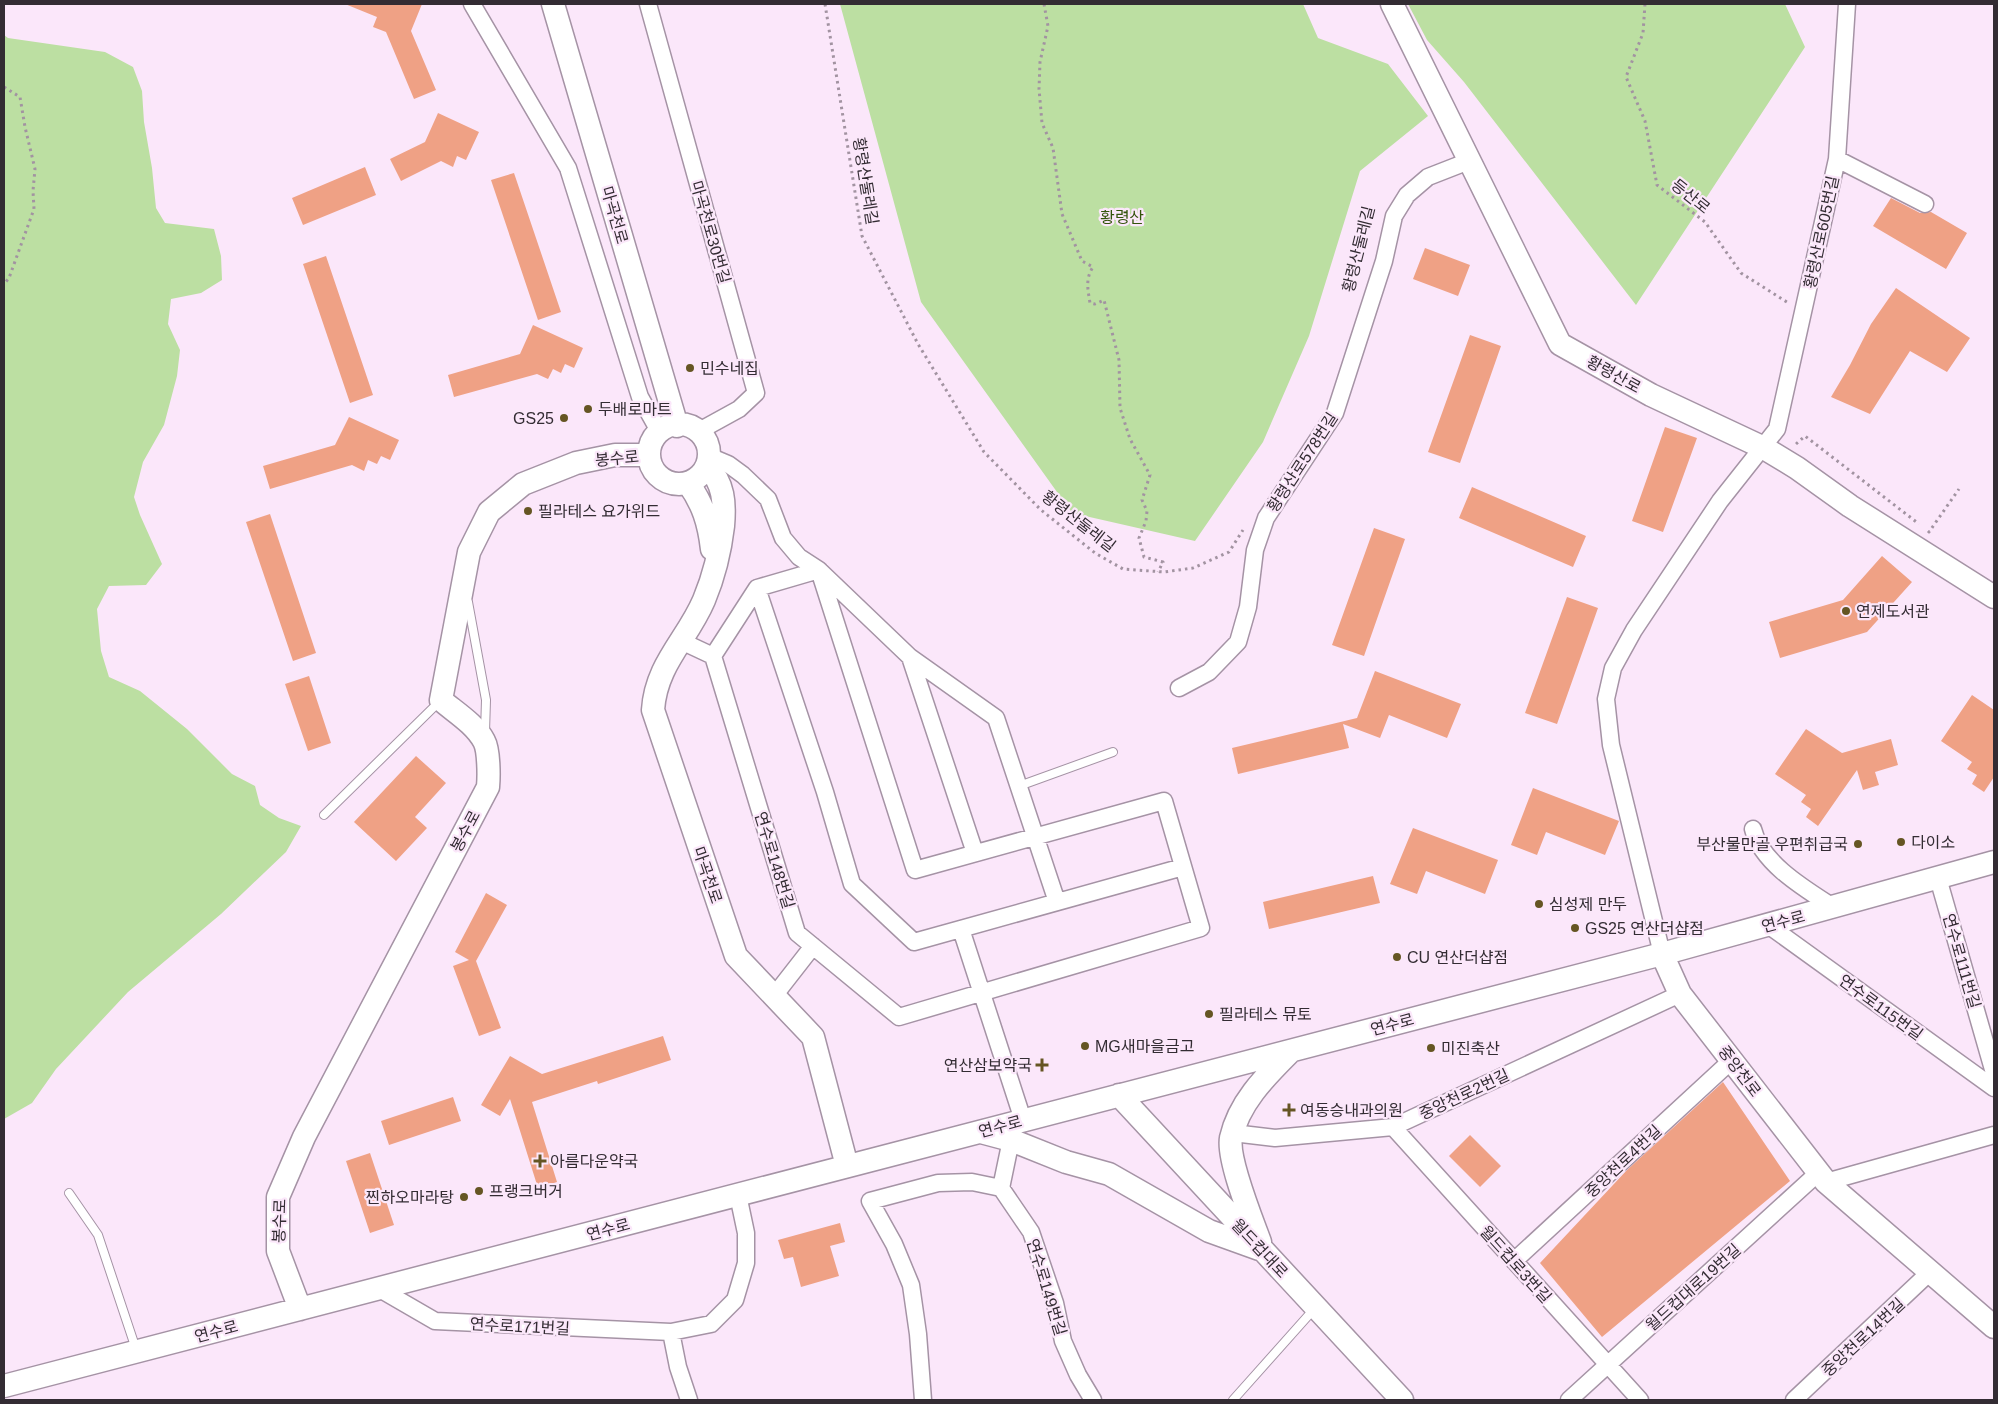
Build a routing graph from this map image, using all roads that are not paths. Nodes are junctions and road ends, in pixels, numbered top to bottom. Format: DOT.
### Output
graph roads {
  1 [pos="472,4"];
  2 [pos="553,4"];
  3 [pos="648,4"];
  4 [pos="1392,4"];
  5 [pos="1845,5"];
  6 [pos="1837,159"];
  7 [pos="1469,161"];
  8 [pos="1924,204"];
  9 [pos="668,428"];
  10 [pos="699,431"];
  11 [pos="1772,453"];
  12 [pos="648,455"];
  13 [pos="708,461"];
  14 [pos="688,483"];
  15 [pos="715,567"];
  16 [pos="819,570"];
  17 [pos="463,581"];
  18 [pos="757,588"];
  19 [pos="1994,597"];
  20 [pos="681,641"];
  21 [pos="713,656"];
  22 [pos="910,657"];
  23 [pos="1178,688"];
  24 [pos="441,700"];
  25 [pos="485,741"];
  26 [pos="1113,752"];
  27 [pos="1018,786"];
  28 [pos="324,815"];
  29 [pos="1753,829"];
  30 [pos="1035,837"];
  31 [pos="975,853"];
  32 [pos="1994,862"];
  33 [pos="1183,867"];
  34 [pos="1938,878"];
  35 [pos="1057,902"];
  36 [pos="1833,907"];
  37 [pos="1768,925"];
  38 [pos="961,929"];
  39 [pos="813,946"];
  40 [pos="1662,954"];
  41 [pos="982,992"];
  42 [pos="1680,994"];
  43 [pos="774,996"];
  44 [pos="1292,1050"];
  45 [pos="1732,1060"];
  46 [pos="1994,1074"];
  47 [pos="1994,1088"];
  48 [pos="1119,1095"];
  49 [pos="1023,1120"];
  50 [pos="1393,1127"];
  51 [pos="980,1132"];
  52 [pos="1233,1133"];
  53 [pos="1994,1135"];
  54 [pos="1011,1140"];
  55 [pos="847,1166"];
  56 [pos="1822,1178"];
  57 [pos="1001,1188"];
  58 [pos="69,1194"];
  59 [pos="738,1194"];
  60 [pos="1262,1250"];
  61 [pos="1514,1261"];
  62 [pos="1930,1272"];
  63 [pos="378,1288"];
  64 [pos="1316,1307"];
  65 [pos="300,1308"];
  66 [pos="1994,1327"];
  67 [pos="671,1332"];
  68 [pos="137,1351"];
  69 [pos="1607,1366"];
  70 [pos="4,1386"];
  71 [pos="689,1400"];
  72 [pos="924,1400"];
  73 [pos="1093,1400"];
  74 [pos="1233,1400"];
  75 [pos="1402,1400"];
  76 [pos="1568,1400"];
  77 [pos="1640,1400"];
  78 [pos="1794,1400"];
  1 -- 9 [label="street"];
  2 -- 9 [label="street, 마곡천로"];
  3 -- 10 [label="street, 마곡천로30번길"];
  4 -- 7 [label="street, 황령산로"];
  5 -- 6 [label="street, 황령산로605번길"];
  6 -- 8 [label="street"];
  6 -- 11 [label="street, 황령산로605번길"];
  7 -- 11 [label="street, 황령산로"];
  7 -- 23 [label="street, 황령산로578번길"];
  9 -- 10 [label="street"];
  9 -- 12 [label="street"];
  10 -- 13 [label="street, 마곡천로"];
  11 -- 19 [label="street, 황령산로"];
  11 -- 40 [label="street, 황령산로605번길"];
  12 -- 14 [label="street"];
  12 -- 17 [label="street, 봉수로"];
  13 -- 14 [label="street"];
  13 -- 15 [label="street, 마곡천로"];
  13 -- 16 [label="street"];
  14 -- 15 [label="street, 마곡천로"];
  15 -- 20 [label="street, 마곡천로"];
  16 -- 18 [label="street"];
  16 -- 22 [label="street"];
  16 -- 31 [label="street, 연수로148번길"];
  17 -- 24 [label="street, 봉수로"];
  17 -- 25 [label="lane"];
  18 -- 21 [label="street"];
  18 -- 38 [label="street"];
  20 -- 21 [label="street"];
  20 -- 43 [label="street, 마곡천로"];
  21 -- 39 [label="street, 연수로148번길"];
  22 -- 27 [label="street"];
  22 -- 31 [label="street"];
  24 -- 25 [label="street"];
  24 -- 28 [label="lane"];
  25 -- 65 [label="street, 봉수로"];
  26 -- 27 [label="lane"];
  27 -- 30 [label="street"];
  29 -- 36 [label="street"];
  30 -- 31 [label="street, 연수로148번길"];
  30 -- 33 [label="street, 연수로148번길"];
  30 -- 35 [label="street"];
  32 -- 34 [label="street, 연수로"];
  33 -- 35 [label="street"];
  33 -- 41 [label="street, 연수로148번길"];
  34 -- 36 [label="street, 연수로"];
  34 -- 46 [label="street, 연수로111번길"];
  35 -- 38 [label="street"];
  36 -- 37 [label="street, 연수로"];
  37 -- 40 [label="street, 연수로"];
  37 -- 47 [label="street, 연수로115번길"];
  38 -- 41 [label="street"];
  39 -- 41 [label="street, 연수로148번길"];
  39 -- 43 [label="street"];
  40 -- 42 [label="street, 중앙천로"];
  40 -- 44 [label="street, 연수로"];
  41 -- 49 [label="street"];
  42 -- 45 [label="street, 중앙천로"];
  42 -- 50 [label="street, 중앙천로2번길"];
  43 -- 55 [label="street, 마곡천로"];
  44 -- 48 [label="street, 연수로"];
  44 -- 52 [label="street"];
  45 -- 56 [label="street, 중앙천로"];
  45 -- 61 [label="street, 중앙천로4번길"];
  48 -- 49 [label="street, 연수로"];
  48 -- 60 [label="street, 월드컵대로"];
  49 -- 51 [label="street, 연수로"];
  50 -- 52 [label="street, 중앙천로2번길"];
  50 -- 61 [label="street, 월드컵로3번길"];
  51 -- 54 [label="street"];
  51 -- 55 [label="street, 연수로"];
  52 -- 60 [label="street"];
  53 -- 56 [label="street"];
  54 -- 57 [label="street"];
  54 -- 60 [label="street"];
  55 -- 59 [label="street, 연수로"];
  56 -- 62 [label="street, 중앙천로"];
  56 -- 69 [label="street, 월드컵대로19번길"];
  57 -- 72 [label="street"];
  57 -- 73 [label="street, 연수로149번길"];
  58 -- 68 [label="lane"];
  59 -- 63 [label="street, 연수로"];
  59 -- 67 [label="street, 연수로171번길"];
  60 -- 64 [label="street, 월드컵대로"];
  61 -- 69 [label="street, 월드컵로3번길"];
  62 -- 66 [label="street, 중앙천로"];
  62 -- 78 [label="street, 중앙천로14번길"];
  63 -- 65 [label="street, 연수로"];
  63 -- 67 [label="street, 연수로171번길"];
  64 -- 74 [label="lane"];
  64 -- 75 [label="street, 월드컵대로"];
  65 -- 68 [label="street, 연수로"];
  67 -- 71 [label="street"];
  68 -- 70 [label="street, 연수로"];
  69 -- 76 [label="street, 월드컵대로19번길"];
  69 -- 77 [label="street, 월드컵로3번길"];
}
